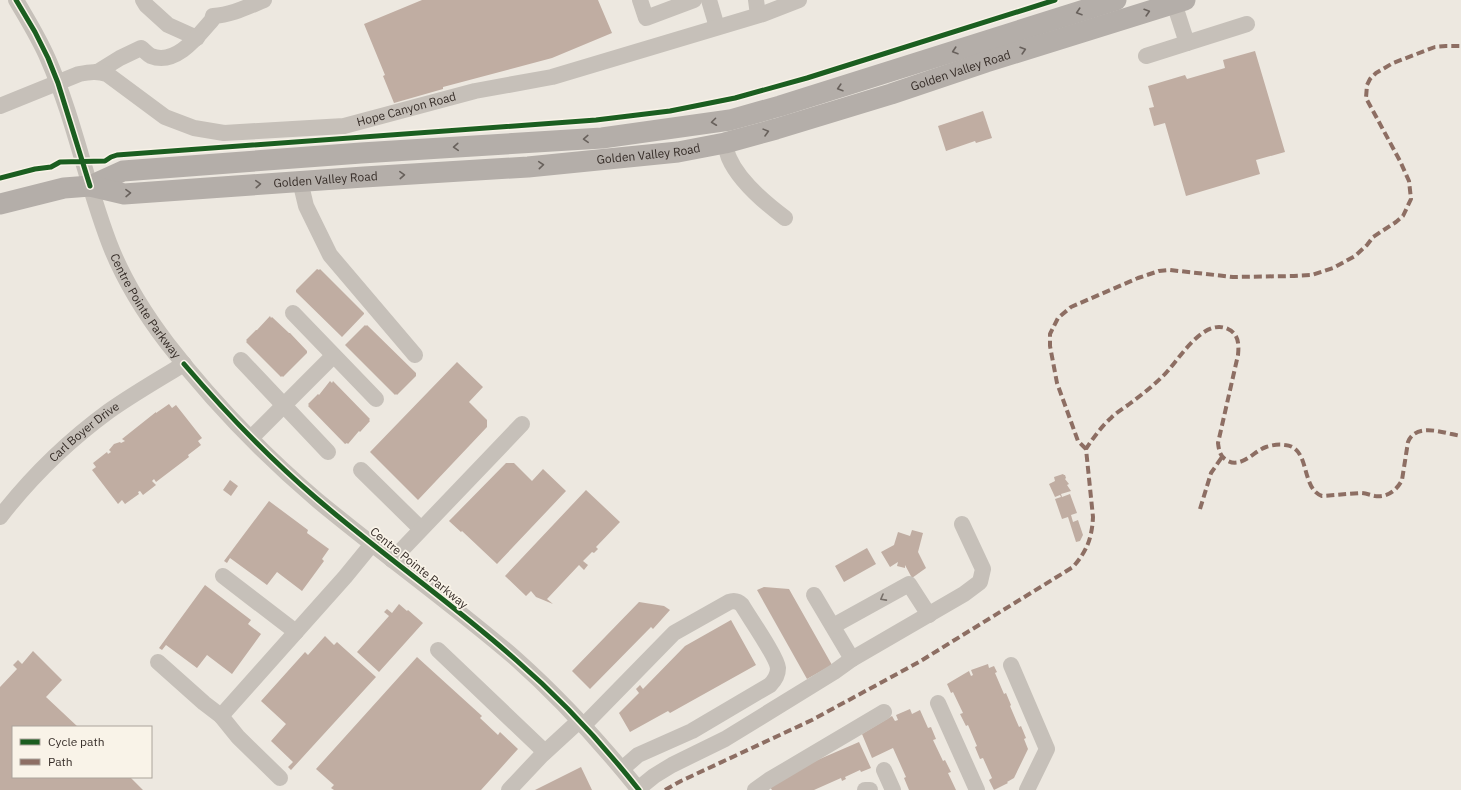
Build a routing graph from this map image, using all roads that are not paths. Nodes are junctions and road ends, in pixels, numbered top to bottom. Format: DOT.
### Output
graph roads {
  1 [pos="16,0"];
  2 [pos="143,0"];
  3 [pos="264,0"];
  4 [pos="640,0"];
  5 [pos="694,0"];
  6 [pos="709,0"];
  7 [pos="799,0"];
  8 [pos="1116,0"];
  9 [pos="1180,2"];
  10 [pos="759,10"];
  11 [pos="1247,24"];
  12 [pos="717,27"];
  13 [pos="197,38"];
  14 [pos="1187,43"];
  15 [pos="1146,56"];
  16 [pos="99,71"];
  17 [pos="58,83"];
  18 [pos="0,106"];
  19 [pos="725,143"];
  20 [pos="300,181"];
  21 [pos="90,186"];
  22 [pos="0,204"];
  23 [pos="785,218"];
  24 [pos="293,313"];
  25 [pos="415,355"];
  26 [pos="333,356"];
  27 [pos="240,360"];
  28 [pos="184,364"];
  29 [pos="376,399"];
  30 [pos="284,405"];
  31 [pos="522,424"];
  32 [pos="251,438"];
  33 [pos="328,452"];
  34 [pos="361,470"];
  35 [pos="0,517"];
  36 [pos="962,524"];
  37 [pos="421,529"];
  38 [pos="372,544"];
  39 [pos="392,560"];
  40 [pos="223,576"];
  41 [pos="814,595"];
  42 [pos="929,615"];
  43 [pos="833,626"];
  44 [pos="296,632"];
  45 [pos="438,650"];
  46 [pos="852,659"];
  47 [pos="158,662"];
  48 [pos="1011,665"];
  49 [pos="938,703"];
  50 [pos="884,712"];
  51 [pos="221,716"];
  52 [pos="581,723"];
  53 [pos="545,752"];
  54 [pos="622,769"];
  55 [pos="884,770"];
  56 [pos="280,778"];
  57 [pos="638,789"];
  58 [pos="509,790"];
  59 [pos="755,790"];
  60 [pos="865,790"];
  61 [pos="870,790"];
  62 [pos="893,790"];
  63 [pos="977,790"];
  64 [pos="1027,790"];
  1 -- 17 [label="street, Centre Pointe Parkway"];
  2 -- 13 [label="street"];
  3 -- 13 [label="street"];
  4 -- 5 [label="street"];
  6 -- 12 [label="street"];
  7 -- 10 [label="street, Hope Canyon Road"];
  8 -- 21 [label="main road, Golden Valley Road, one-way"];
  9 -- 14 [label="street"];
  19 -- 9 [label="main road, Golden Valley Road, one-way"];
  10 -- 12 [label="street, Hope Canyon Road"];
  11 -- 14 [label="street"];
  12 -- 16 [label="street, Hope Canyon Road"];
  13 -- 16 [label="street"];
  14 -- 15 [label="street"];
  16 -- 17 [label="street"];
  17 -- 18 [label="street"];
  17 -- 21 [label="street, Centre Pointe Parkway"];
  20 -- 19 [label="main road, Golden Valley Road, one-way"];
  19 -- 23 [label="street"];
  21 -- 20 [label="main road, Golden Valley Road, one-way"];
  20 -- 25 [label="street"];
  21 -- 22 [label="main road, Golden Valley Road"];
  21 -- 28 [label="street, Centre Pointe Parkway"];
  24 -- 26 [label="street"];
  26 -- 29 [label="street"];
  26 -- 30 [label="street"];
  27 -- 30 [label="street"];
  28 -- 32 [label="street, Centre Pointe Parkway"];
  28 -- 35 [label="street, Carl Boyer Drive"];
  30 -- 32 [label="street"];
  30 -- 33 [label="street"];
  31 -- 37 [label="street"];
  32 -- 38 [label="street, Centre Pointe Parkway"];
  34 -- 37 [label="street"];
  36 -- 42 [label="street"];
  37 -- 39 [label="street"];
  38 -- 39 [label="street, Centre Pointe Parkway"];
  38 -- 44 [label="street"];
  39 -- 52 [label="street, Centre Pointe Parkway"];
  40 -- 44 [label="street"];
  41 -- 43 [label="street"];
  42 -- 43 [label="street, one-way"];
  42 -- 46 [label="street"];
  43 -- 46 [label="street"];
  44 -- 51 [label="street"];
  45 -- 53 [label="street"];
  46 -- 57 [label="street"];
  47 -- 51 [label="street"];
  48 -- 64 [label="street"];
  49 -- 63 [label="street"];
  50 -- 59 [label="street"];
  51 -- 56 [label="street"];
  52 -- 53 [label="street"];
  52 -- 54 [label="street, Centre Pointe Parkway"];
  52 -- 54 [label="street"];
  53 -- 58 [label="street"];
  54 -- 57 [label="street, Centre Pointe Parkway"];
  55 -- 62 [label="street"];
  60 -- 61 [label="street"];
}
